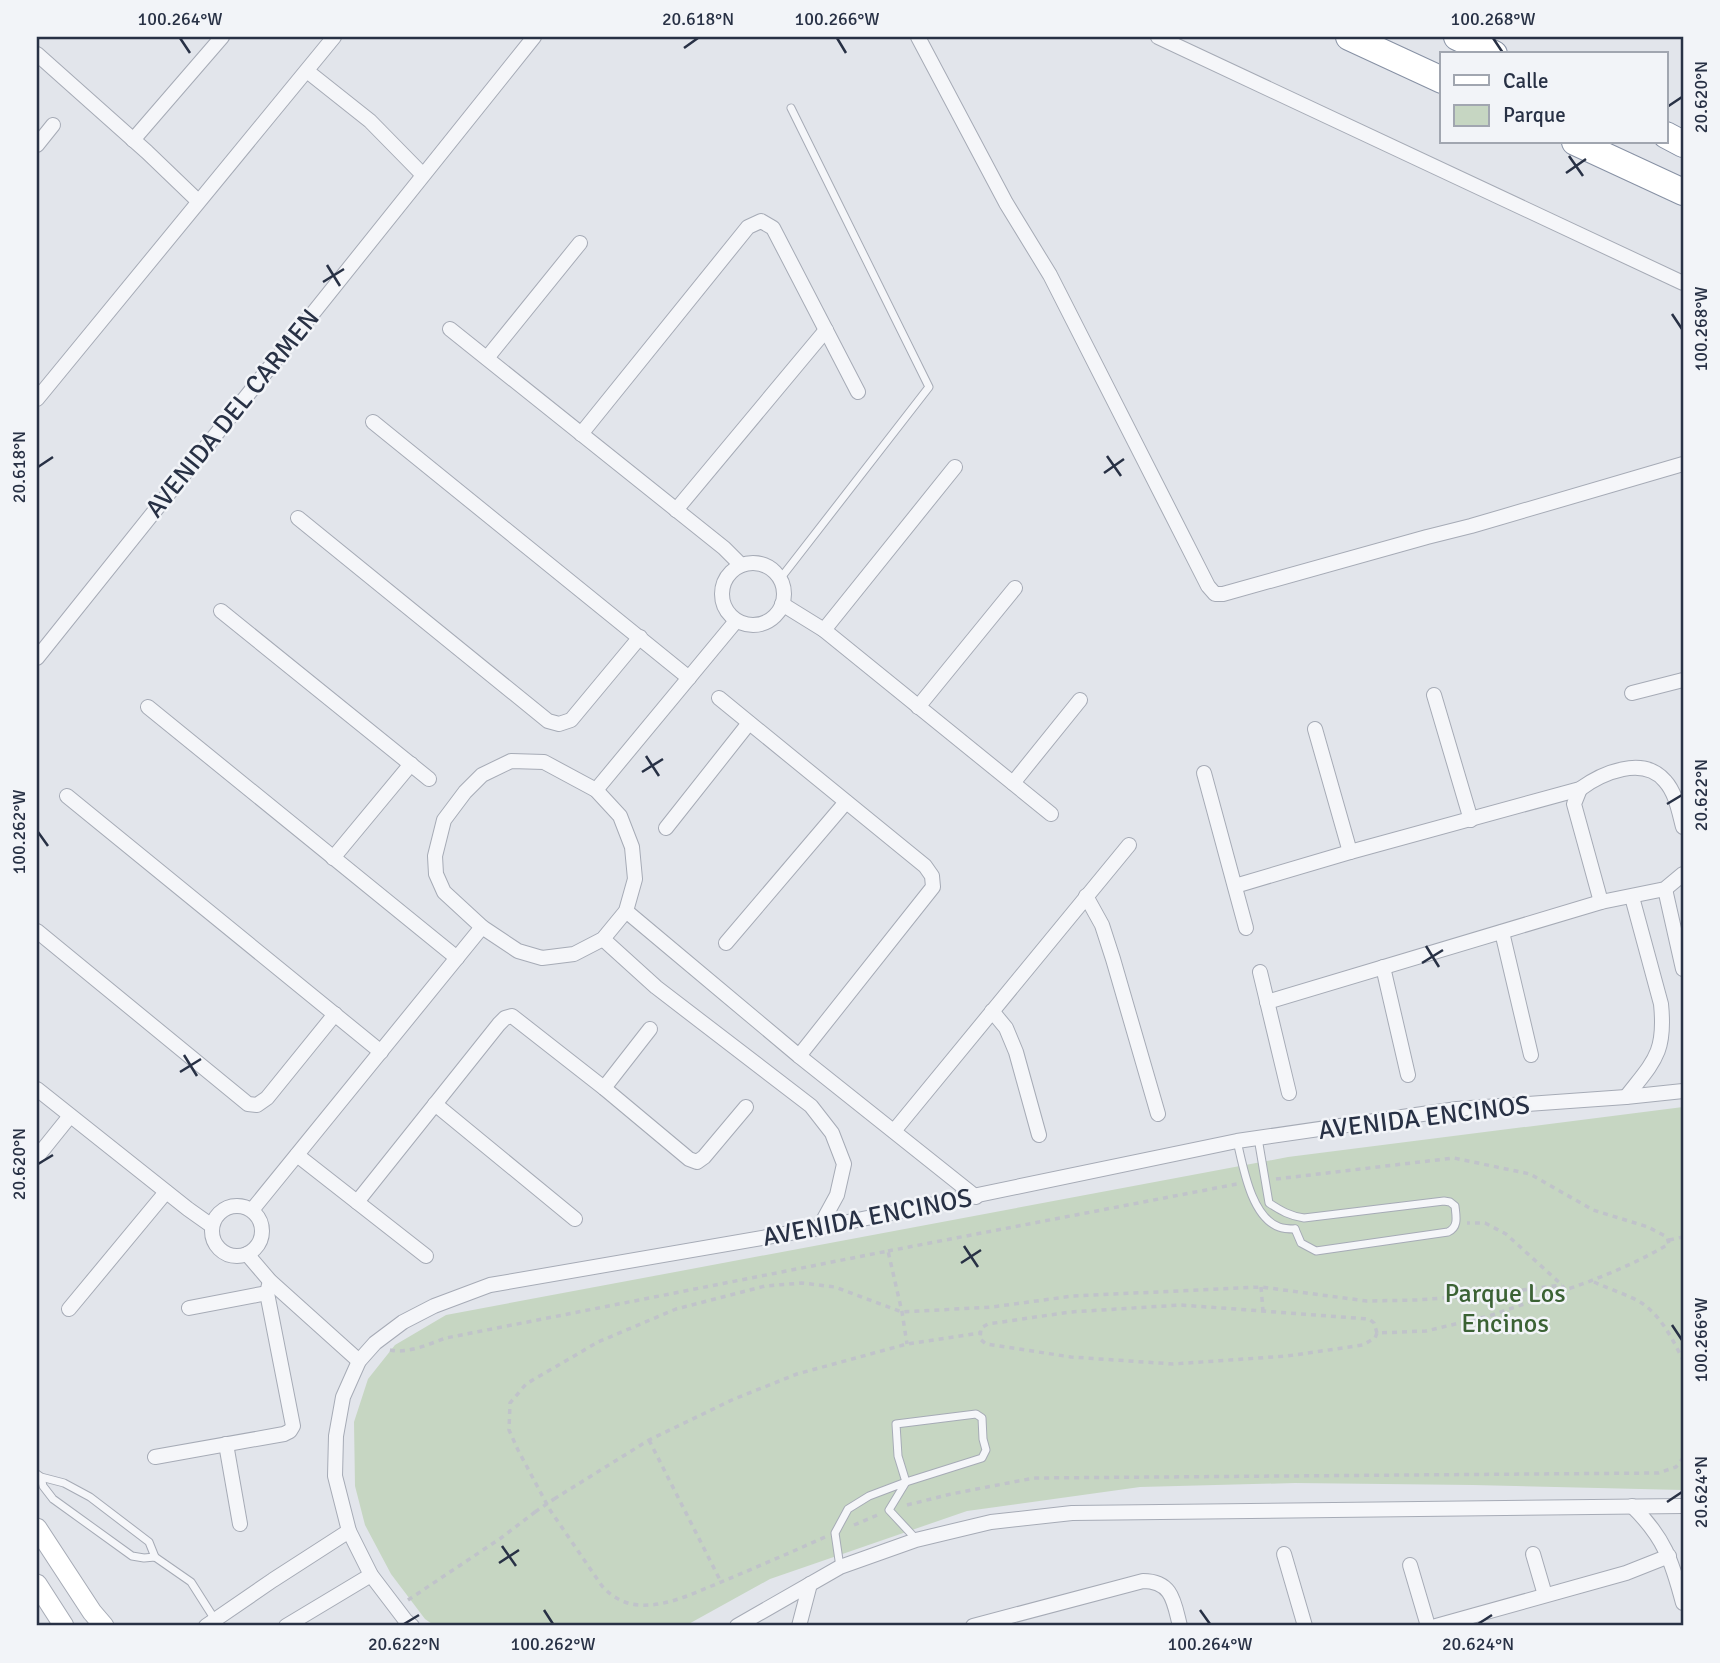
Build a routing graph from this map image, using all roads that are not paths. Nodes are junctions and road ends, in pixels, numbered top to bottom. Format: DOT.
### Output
graph roads {
  1 [pos="222,37"];
  2 [pos="334,37"];
  3 [pos="534,37"];
  4 [pos="918,37"];
  5 [pos="1158,37"];
  6 [pos="1349,37"];
  7 [pos="1458,37"];
  8 [pos="1490,52"];
  9 [pos="37,54"];
  10 [pos="307,71"];
  11 [pos="1440,79"];
  12 [pos="791,108"];
  13 [pos="53,125"];
  14 [pos="134,140"];
  15 [pos="1579,144"];
  16 [pos="37,145"];
  17 [pos="422,174"];
  18 [pos="1683,192"];
  19 [pos="198,201"];
  20 [pos="580,243"];
  21 [pos="1683,283"];
  22 [pos="450,329"];
  23 [pos="827,330"];
  24 [pos="487,358"];
  25 [pos="858,393"];
  26 [pos="37,399"];
  27 [pos="373,422"];
  28 [pos="581,434"];
  29 [pos="1683,464"];
  30 [pos="954,467"];
  31 [pos="676,510"];
  32 [pos="298,518"];
  33 [pos="741,565"];
  34 [pos="780,579"];
  35 [pos="1014,588"];
  36 [pos="782,604"];
  37 [pos="221,611"];
  38 [pos="736,621"];
  39 [pos="824,630"];
  40 [pos="640,637"];
  41 [pos="37,658"];
  42 [pos="689,678"];
  43 [pos="1683,680"];
  44 [pos="1632,693"];
  45 [pos="1434,695"];
  46 [pos="719,698"];
  47 [pos="1080,700"];
  48 [pos="148,707"];
  49 [pos="918,707"];
  50 [pos="749,723"];
  51 [pos="1315,729"];
  52 [pos="411,764"];
  53 [pos="1204,772"];
  54 [pos="429,779"];
  55 [pos="1013,783"];
  56 [pos="1580,789"];
  57 [pos="596,790"];
  58 [pos="67,796"];
  59 [pos="1680,801"];
  60 [pos="846,802"];
  61 [pos="1051,814"];
  62 [pos="1471,820"];
  63 [pos="1683,827"];
  64 [pos="666,828"];
  65 [pos="1129,845"];
  66 [pos="1350,852"];
  67 [pos="333,858"];
  68 [pos="1683,874"];
  69 [pos="1236,886"];
  70 [pos="1665,890"];
  71 [pos="1086,896"];
  72 [pos="1632,897"];
  73 [pos="1601,902"];
  74 [pos="626,911"];
  75 [pos="482,927"];
  76 [pos="1678,927"];
  77 [pos="1246,928"];
  78 [pos="37,931"];
  79 [pos="1502,932"];
  80 [pos="603,939"];
  81 [pos="726,943"];
  82 [pos="457,958"];
  83 [pos="1383,967"];
  84 [pos="1683,969"];
  85 [pos="1259,972"];
  86 [pos="1267,1002"];
  87 [pos="992,1012"];
  88 [pos="335,1014"];
  89 [pos="650,1029"];
  90 [pos="381,1052"];
  91 [pos="1531,1055"];
  92 [pos="799,1056"];
  93 [pos="1408,1075"];
  94 [pos="604,1088"];
  95 [pos="37,1089"];
  96 [pos="1683,1091"];
  97 [pos="1289,1093"];
  98 [pos="1626,1097"];
  99 [pos="435,1104"];
  100 [pos="746,1107"];
  101 [pos="1158,1114"];
  102 [pos="71,1116"];
  103 [pos="894,1131"];
  104 [pos="1039,1135"];
  105 [pos="1258,1138"];
  106 [pos="1237,1141"];
  107 [pos="297,1155"];
  108 [pos="37,1157"];
  109 [pos="166,1192"];
  110 [pos="976,1197"];
  111 [pos="357,1202"];
  112 [pos="253,1210"];
  113 [pos="1304,1218"];
  114 [pos="575,1219"];
  115 [pos="212,1226"];
  116 [pos="819,1228"];
  117 [pos="1295,1229"];
  118 [pos="247,1254"];
  119 [pos="426,1256"];
  120 [pos="269,1287"];
  121 [pos="190,1308"];
  122 [pos="69,1309"];
  123 [pos="359,1362"];
  124 [pos="226,1444"];
  125 [pos="155,1457"];
  126 [pos="39,1475"];
  127 [pos="905,1482"];
  128 [pos="1632,1506"];
  129 [pos="1683,1506"];
  130 [pos="240,1524"];
  131 [pos="37,1528"];
  132 [pos="349,1531"];
  133 [pos="916,1540"];
  134 [pos="1533,1553"];
  135 [pos="1284,1554"];
  136 [pos="1669,1556"];
  137 [pos="155,1557"];
  138 [pos="1410,1564"];
  139 [pos="840,1567"];
  140 [pos="371,1575"];
  141 [pos="37,1584"];
  142 [pos="810,1584"];
  143 [pos="1545,1595"];
  144 [pos="1683,1603"];
  145 [pos="213,1624"];
  146 [pos="64,1626"];
  147 [pos="104,1626"];
  148 [pos="286,1626"];
  149 [pos="412,1626"];
  150 [pos="737,1626"];
  151 [pos="799,1626"];
  152 [pos="973,1626"];
  153 [pos="1180,1626"];
  154 [pos="1305,1626"];
  155 [pos="1429,1626"];
  156 [pos="1436,1626"];
  1 -- 14 [label="street"];
  2 -- 10 [label="street"];
  3 -- 17 [label="street, AVENIDA DEL CARMEN"];
  4 -- 29 [label="street"];
  5 -- 21 [label="street"];
  6 -- 11 [label="highway"];
  7 -- 8 [label="highway"];
  9 -- 14 [label="street"];
  10 -- 17 [label="street"];
  10 -- 19 [label="street"];
  12 -- 34 [label="lane"];
  13 -- 16 [label="street"];
  14 -- 19 [label="street"];
  15 -- 18 [label="highway"];
  17 -- 41 [label="street, AVENIDA DEL CARMEN"];
  19 -- 26 [label="street"];
  20 -- 24 [label="street"];
  22 -- 24 [label="street"];
  23 -- 25 [label="street"];
  23 -- 28 [label="street"];
  23 -- 31 [label="street"];
  24 -- 28 [label="street"];
  27 -- 40 [label="street"];
  28 -- 31 [label="street"];
  30 -- 39 [label="street"];
  31 -- 33 [label="street"];
  32 -- 40 [label="street"];
  33 -- 34 [label="street"];
  33 -- 38 [label="street"];
  34 -- 36 [label="street"];
  35 -- 49 [label="street"];
  36 -- 38 [label="street"];
  36 -- 39 [label="street"];
  37 -- 52 [label="street"];
  38 -- 42 [label="street"];
  39 -- 49 [label="street"];
  40 -- 42 [label="street"];
  42 -- 57 [label="street"];
  43 -- 44 [label="street"];
  45 -- 62 [label="street"];
  46 -- 50 [label="street"];
  47 -- 55 [label="street"];
  48 -- 67 [label="street"];
  49 -- 55 [label="street"];
  50 -- 60 [label="street"];
  50 -- 64 [label="street"];
  51 -- 66 [label="street"];
  52 -- 54 [label="street"];
  52 -- 67 [label="street"];
  53 -- 69 [label="street"];
  55 -- 61 [label="street"];
  56 -- 59 [label="street"];
  56 -- 62 [label="street"];
  56 -- 73 [label="street"];
  57 -- 74 [label="street"];
  57 -- 75 [label="street"];
  58 -- 88 [label="street"];
  59 -- 63 [label="street"];
  60 -- 81 [label="street"];
  60 -- 92 [label="street"];
  62 -- 66 [label="street"];
  65 -- 71 [label="street"];
  66 -- 69 [label="street"];
  67 -- 82 [label="street"];
  68 -- 70 [label="street"];
  69 -- 77 [label="street"];
  70 -- 72 [label="street"];
  70 -- 76 [label="street"];
  71 -- 87 [label="street"];
  71 -- 101 [label="street"];
  72 -- 73 [label="street"];
  72 -- 98 [label="street"];
  73 -- 79 [label="street"];
  74 -- 80 [label="street"];
  74 -- 92 [label="street"];
  75 -- 80 [label="street"];
  75 -- 82 [label="street"];
  76 -- 84 [label="street"];
  78 -- 88 [label="street"];
  79 -- 83 [label="street"];
  79 -- 91 [label="street"];
  80 -- 116 [label="street"];
  82 -- 90 [label="street"];
  83 -- 86 [label="street"];
  83 -- 93 [label="street"];
  85 -- 86 [label="street"];
  86 -- 97 [label="street"];
  87 -- 103 [label="street"];
  87 -- 104 [label="street"];
  88 -- 90 [label="street"];
  89 -- 94 [label="street"];
  90 -- 107 [label="street"];
  92 -- 103 [label="street"];
  94 -- 99 [label="street"];
  94 -- 100 [label="street"];
  95 -- 102 [label="street"];
  96 -- 98 [label="street, AVENIDA ENCINOS"];
  98 -- 105 [label="street, AVENIDA ENCINOS"];
  99 -- 111 [label="street"];
  99 -- 114 [label="street"];
  102 -- 108 [label="street"];
  102 -- 109 [label="street"];
  103 -- 110 [label="street"];
  105 -- 106 [label="street, AVENIDA ENCINOS"];
  105 -- 113 [label="lane"];
  106 -- 110 [label="street, AVENIDA ENCINOS"];
  106 -- 117 [label="lane"];
  107 -- 111 [label="street"];
  107 -- 112 [label="street"];
  109 -- 115 [label="street"];
  109 -- 122 [label="street"];
  110 -- 116 [label="street, AVENIDA ENCINOS"];
  111 -- 119 [label="street"];
  112 -- 115 [label="street"];
  112 -- 118 [label="street"];
  113 -- 117 [label="lane"];
  113 -- 117 [label="lane"];
  115 -- 118 [label="street"];
  116 -- 123 [label="street, AVENIDA ENCINOS"];
  118 -- 120 [label="street"];
  120 -- 121 [label="street"];
  120 -- 123 [label="street"];
  120 -- 124 [label="street"];
  123 -- 132 [label="street, AVENIDA ENCINOS"];
  124 -- 125 [label="street"];
  124 -- 130 [label="street"];
  126 -- 137 [label="lane"];
  126 -- 137 [label="lane"];
  127 -- 127 [label="lane"];
  127 -- 133 [label="lane"];
  127 -- 139 [label="lane"];
  128 -- 129 [label="street"];
  128 -- 133 [label="street"];
  128 -- 136 [label="street"];
  131 -- 147 [label="main road"];
  132 -- 140 [label="street, AVENIDA ENCINOS"];
  132 -- 145 [label="street"];
  133 -- 139 [label="street"];
  134 -- 143 [label="street"];
  135 -- 154 [label="street"];
  136 -- 143 [label="street"];
  136 -- 144 [label="street"];
  137 -- 145 [label="lane"];
  138 -- 155 [label="street"];
  139 -- 142 [label="street"];
  140 -- 148 [label="street"];
  140 -- 149 [label="street, AVENIDA ENCINOS"];
  141 -- 146 [label="main road"];
  142 -- 150 [label="street"];
  142 -- 151 [label="street"];
  143 -- 156 [label="street"];
  152 -- 153 [label="street"];
}
